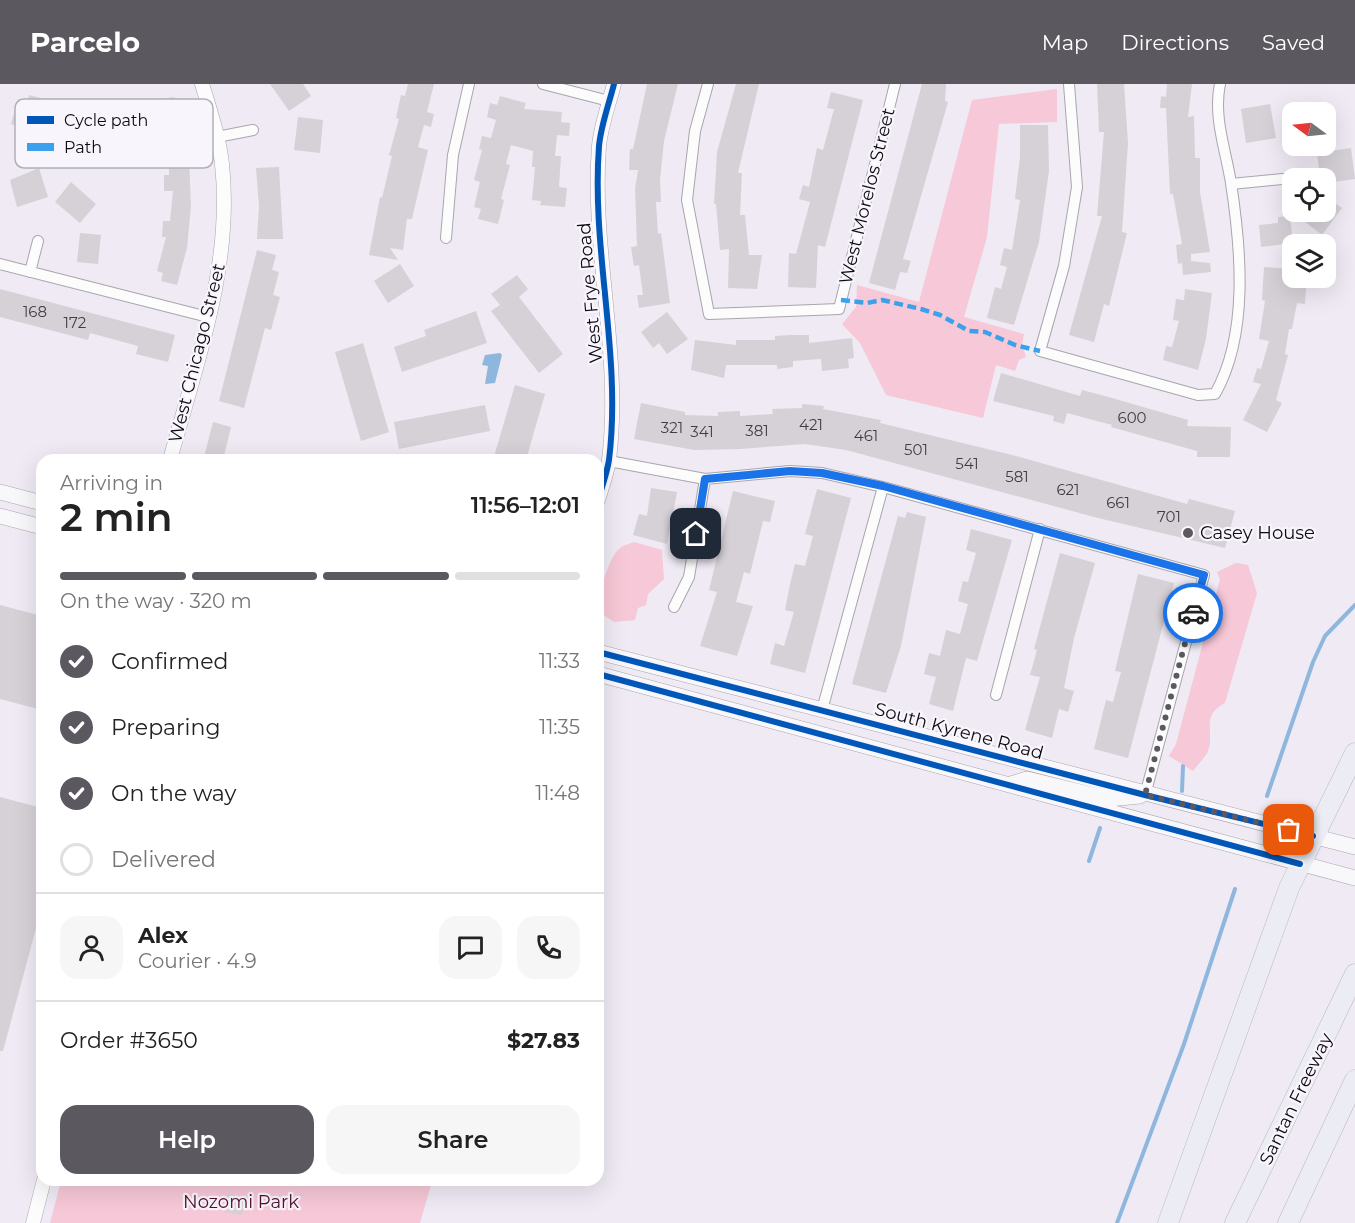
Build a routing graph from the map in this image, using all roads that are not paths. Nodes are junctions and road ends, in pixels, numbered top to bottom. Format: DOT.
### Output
graph roads {
  1 [pos="202,84"];
  2 [pos="469,84"];
  3 [pos="543,84"];
  4 [pos="614,84"];
  5 [pos="708,84"];
  6 [pos="895,84"];
  7 [pos="1070,84"];
  8 [pos="1220,84"];
  9 [pos="206,99"];
  10 [pos="609,101"];
  11 [pos="213,123"];
  12 [pos="253,130"];
  13 [pos="217,137"];
  14 [pos="1282,179"];
  15 [pos="1231,184"];
  16 [pos="446,238"];
  17 [pos="38,241"];
  18 [pos="0,264"];
  19 [pos="30,272"];
  20 [pos="208,317"];
  21 [pos="172,454"];
  22 [pos="609,461"];
  23 [pos="604,479"];
  24 [pos="705,479"];
  25 [pos="883,486"];
  26 [pos="0,492"];
  27 [pos="36,501"];
  28 [pos="0,516"];
  29 [pos="36,525"];
  30 [pos="1040,529"];
  31 [pos="674,607"];
  32 [pos="604,654"];
  33 [pos="604,676"];
  34 [pos="996,695"];
  35 [pos="822,710"];
  36 [pos="1355,753"];
  37 [pos="1008,784"];
  38 [pos="1145,795"];
  39 [pos="1322,838"];
  40 [pos="1355,847"];
  41 [pos="1300,864"];
  42 [pos="1355,879"];
  43 [pos="1355,974"];
  44 [pos="1355,1080"];
  45 [pos="42,1186"];
  46 [pos="33,1223"];
  47 [pos="1168,1223"];
  48 [pos="1235,1223"];
  49 [pos="1288,1223"];
  1 -- 9 [label="street, West Chicago Street"];
  2 -- 16 [label="street"];
  3 -- 10 [label="street"];
  4 -- 10 [label="street, West Frye Road"];
  5 -- 6 [label="street, West Morelos Street"];
  7 -- 15 [label="street"];
  8 -- 15 [label="street"];
  10 -- 22 [label="street, West Frye Road"];
  11 -- 13 [label="street, West Chicago Street"];
  12 -- 13 [label="street"];
  13 -- 20 [label="street, West Chicago Street"];
  14 -- 15 [label="street"];
  17 -- 19 [label="street"];
  18 -- 19 [label="street"];
  19 -- 20 [label="street"];
  20 -- 21 [label="street, West Chicago Street"];
  22 -- 23 [label="street, West Frye Road"];
  22 -- 24 [label="street"];
  24 -- 25 [label="street"];
  24 -- 31 [label="street"];
  25 -- 30 [label="street"];
  25 -- 35 [label="street"];
  26 -- 27 [label="main road"];
  28 -- 29 [label="main road"];
  30 -- 34 [label="street"];
  30 -- 38 [label="street"];
  32 -- 35 [label="main road, South Kyrene Road"];
  33 -- 37 [label="main road"];
  35 -- 38 [label="main road, South Kyrene Road"];
  36 -- 39 [label="highway"];
  37 -- 38 [label="main road"];
  37 -- 41 [label="main road"];
  38 -- 39 [label="main road, South Kyrene Road"];
  39 -- 40 [label="main road, South Kyrene Road"];
  39 -- 41 [label="highway"];
  41 -- 42 [label="main road"];
  41 -- 47 [label="highway"];
  43 -- 48 [label="highway, Santan Freeway"];
  44 -- 49 [label="highway"];
  45 -- 46 [label="street"];
}
